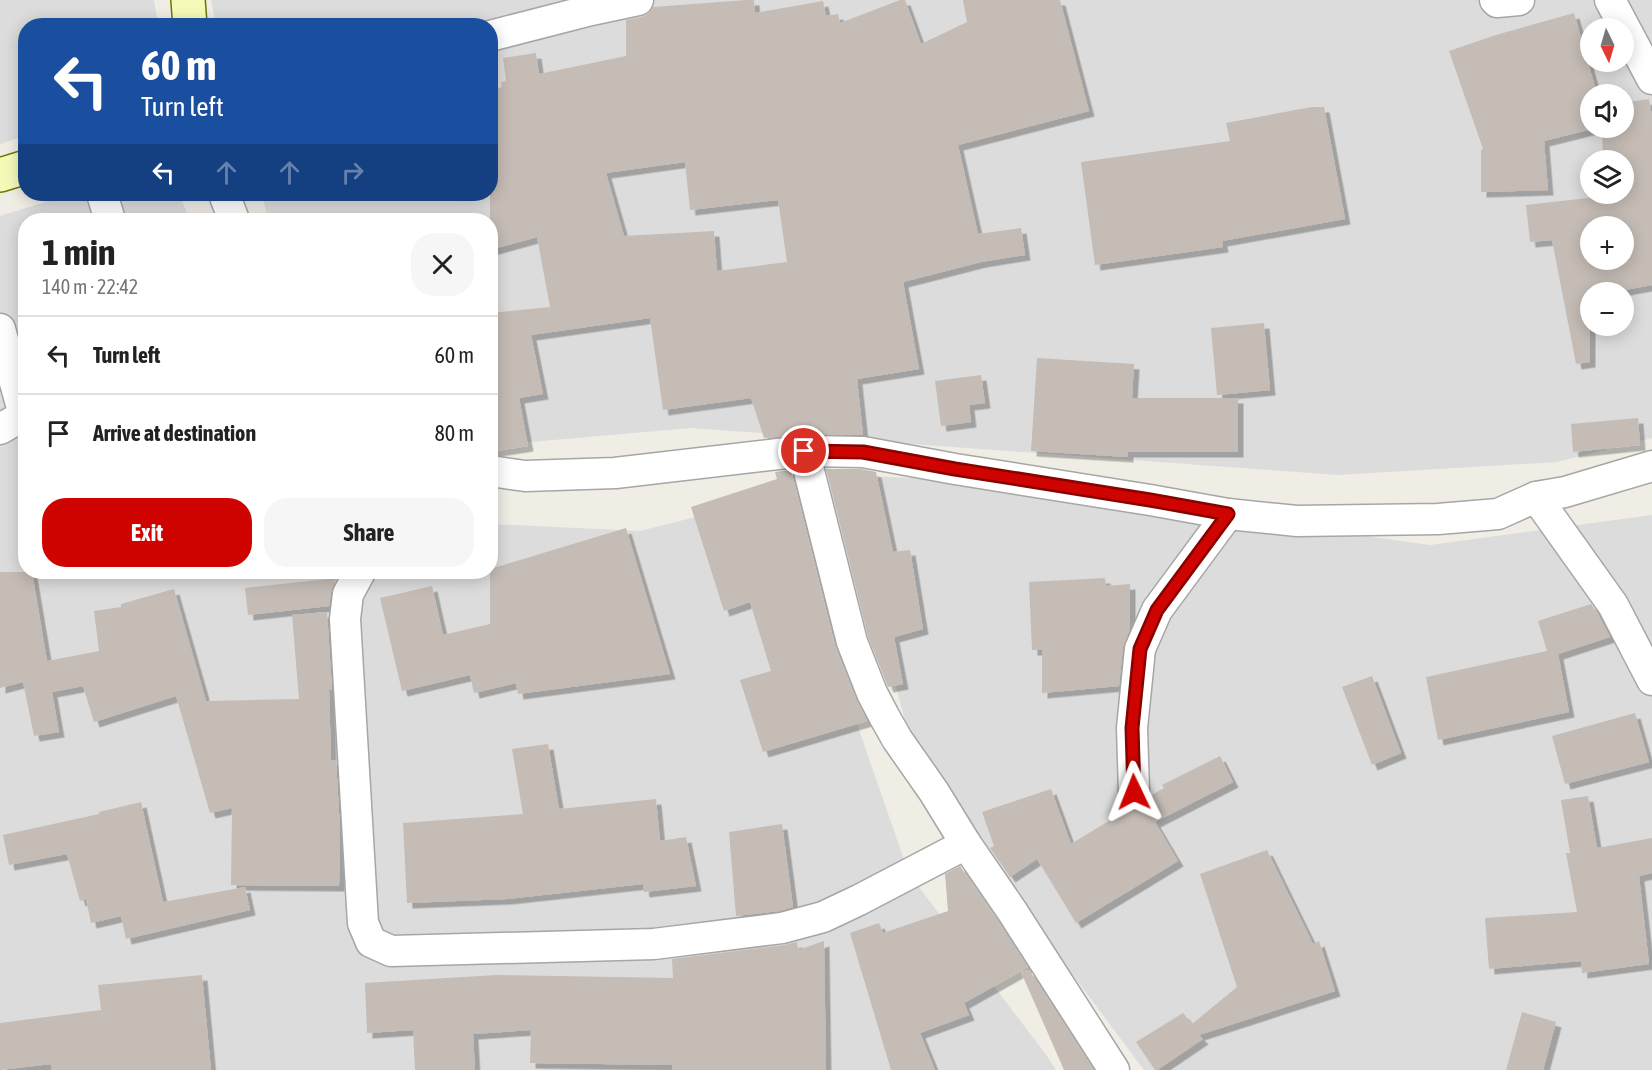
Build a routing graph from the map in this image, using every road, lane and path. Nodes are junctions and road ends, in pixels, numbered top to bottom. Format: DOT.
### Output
graph roads {
  1 [pos="188,0"];
  2 [pos="638,0"];
  3 [pos="1495,0"];
  4 [pos="1519,0"];
  5 [pos="1610,0"];
  6 [pos="189,18"];
  7 [pos="498,34"];
  8 [pos="1652,79"];
  9 [pos="18,169"];
  10 [pos="0,175"];
  11 [pos="0,329"];
  12 [pos="17,419"];
  13 [pos="804,451"];
  14 [pos="1652,466"];
  15 [pos="498,472"];
  16 [pos="1536,497"];
  17 [pos="1228,514"];
  18 [pos="356,579"];
  19 [pos="1652,680"];
  20 [pos="1134,792"];
  21 [pos="966,844"];
  22 [pos="1114,1070"];
  1 -- 6 [label="street"];
  2 -- 7 [label="street"];
  3 -- 4 [label="street"];
  5 -- 8 [label="street"];
  9 -- 10 [label="street"];
  11 -- 12 [label="street"];
  13 -- 15 [label="street"];
  13 -- 17 [label="street"];
  13 -- 21 [label="street"];
  14 -- 16 [label="street"];
  16 -- 17 [label="street"];
  16 -- 19 [label="street"];
  17 -- 20 [label="street"];
  18 -- 21 [label="street"];
  21 -- 22 [label="street"];
}
